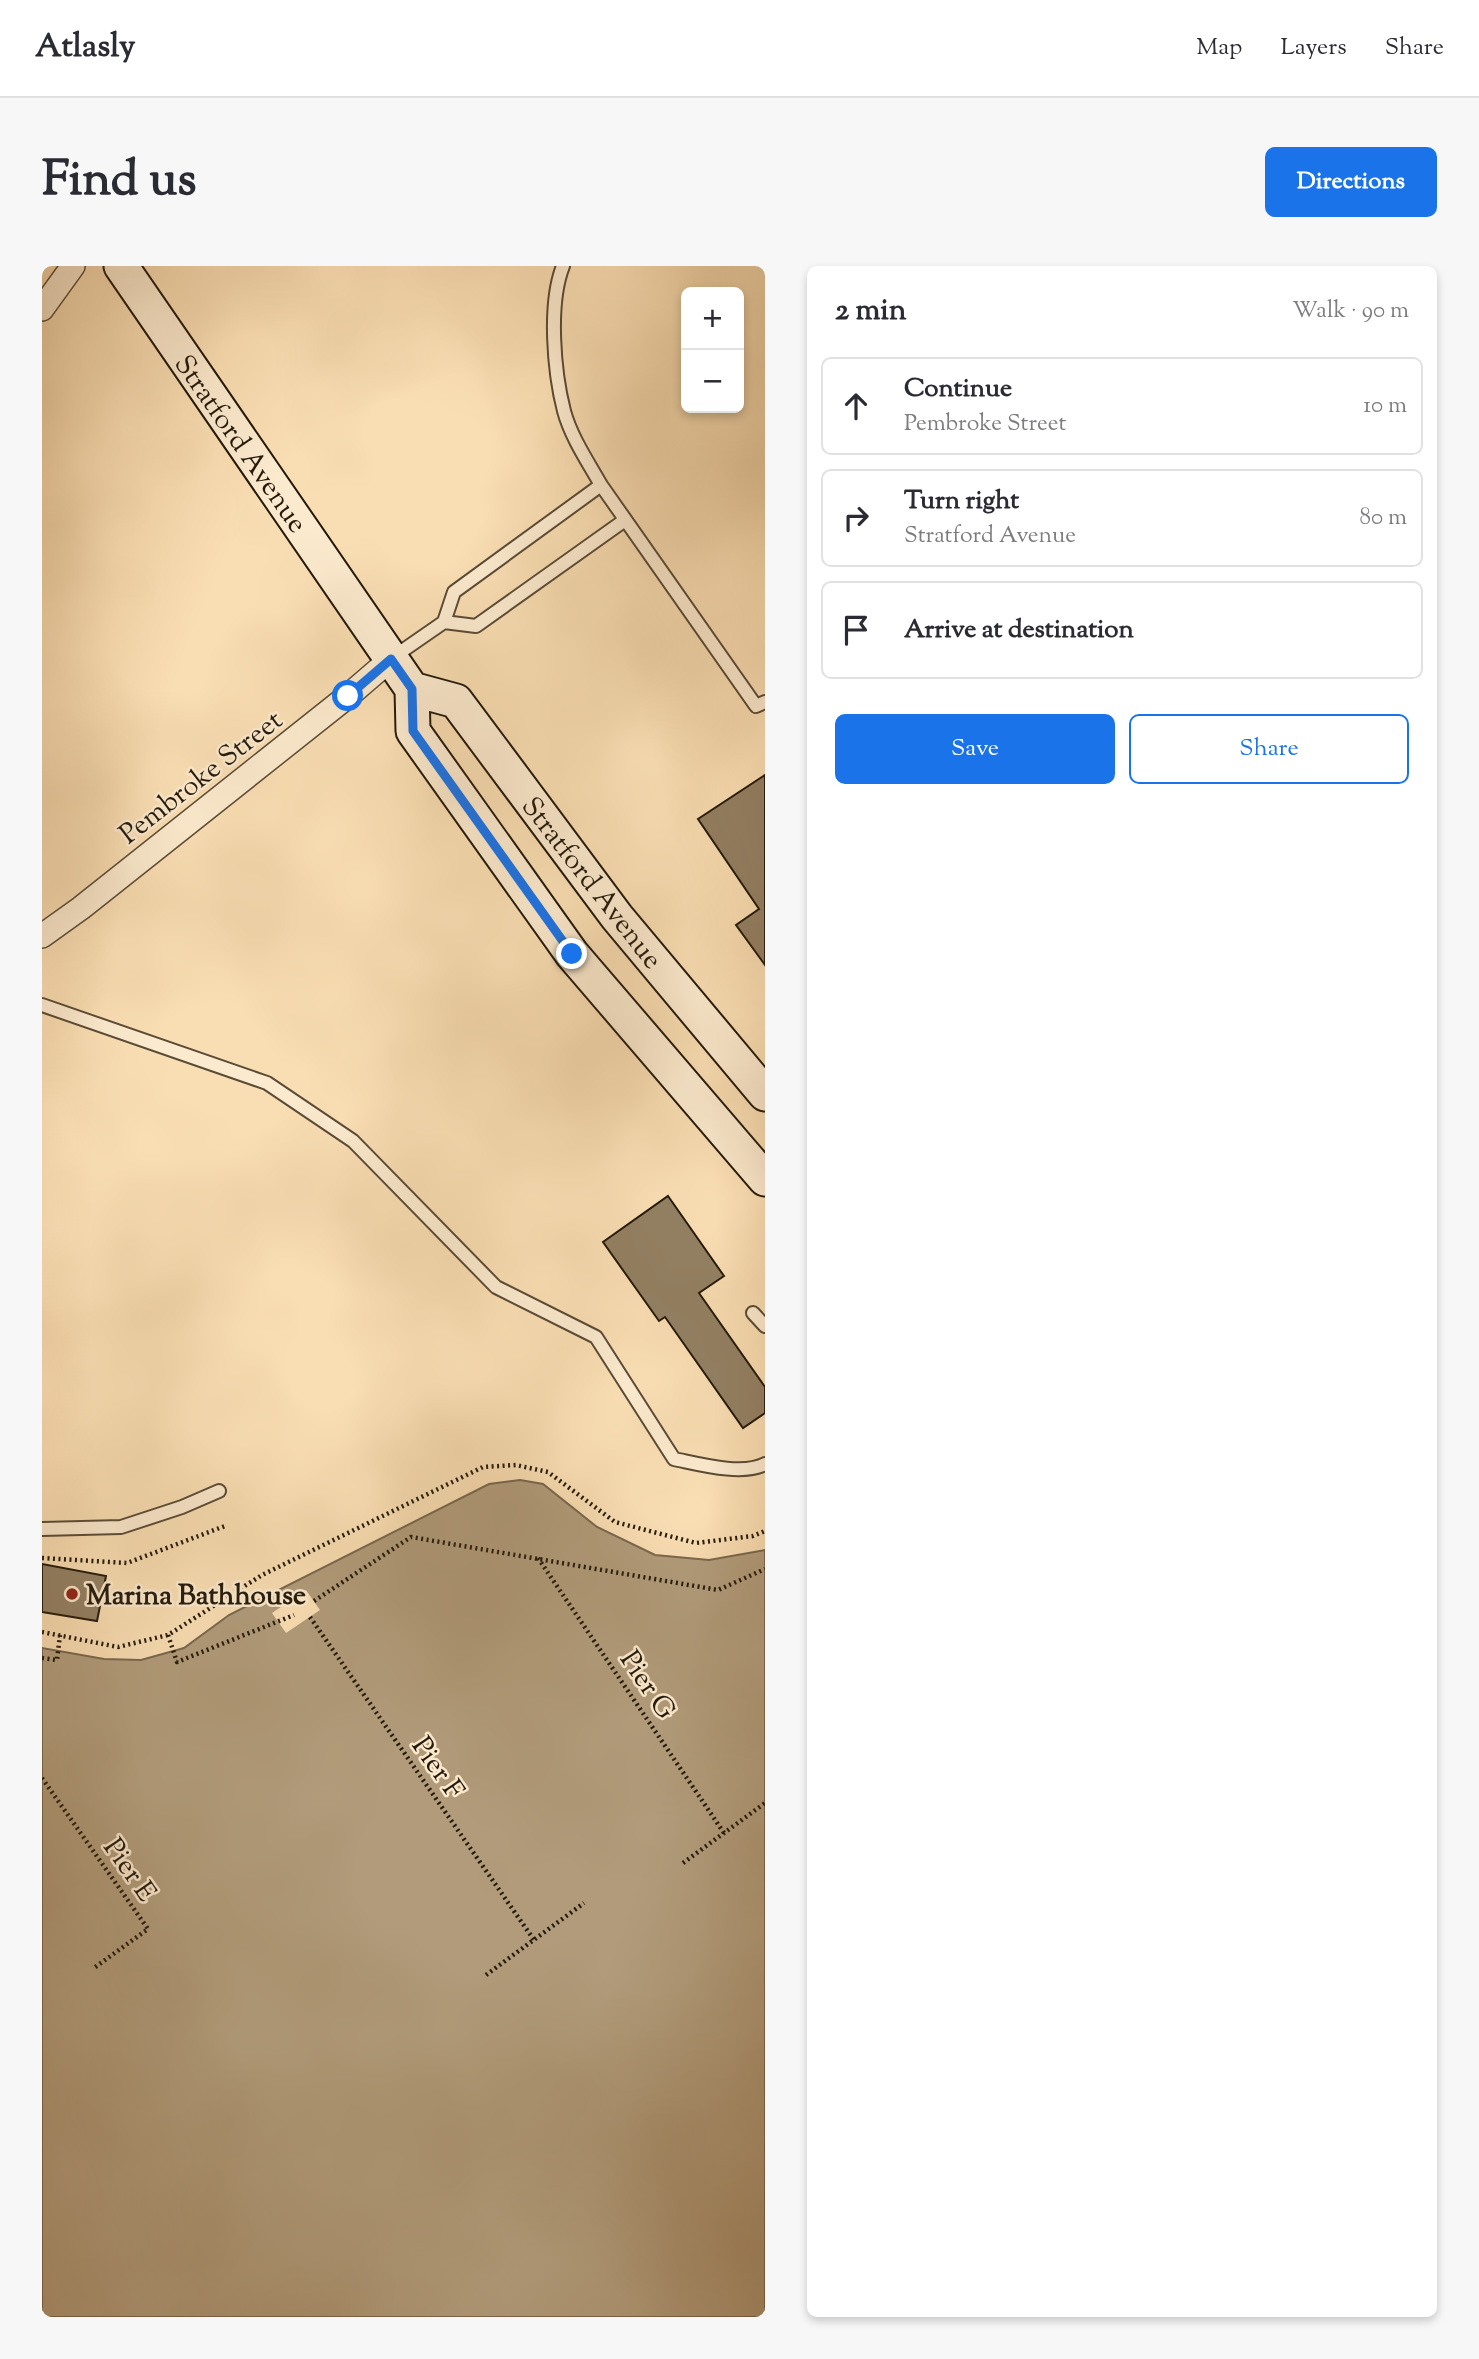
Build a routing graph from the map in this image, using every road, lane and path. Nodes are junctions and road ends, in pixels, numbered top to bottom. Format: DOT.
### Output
graph roads {
  1 [pos="73,266"];
  2 [pos="121,266"];
  3 [pos="564,266"];
  4 [pos="42,309"];
  5 [pos="601,485"];
  6 [pos="625,520"];
  7 [pos="444,622"];
  8 [pos="391,659"];
  9 [pos="412,689"];
  10 [pos="765,702"];
  11 [pos="42,936"];
  12 [pos="42,1005"];
  13 [pos="765,1094"];
  14 [pos="765,1179"];
  15 [pos="753,1313"];
  16 [pos="765,1326"];
  17 [pos="765,1464"];
  18 [pos="219,1491"];
  19 [pos="225,1526"];
  20 [pos="42,1529"];
  21 [pos="765,1531"];
  22 [pos="42,1558"];
  23 [pos="538,1558"];
  24 [pos="765,1569"];
  25 [pos="314,1601"];
  26 [pos="294,1615"];
  27 [pos="310,1617"];
  28 [pos="42,1632"];
  29 [pos="60,1635"];
  30 [pos="168,1635"];
  31 [pos="42,1658"];
  32 [pos="42,1778"];
  33 [pos="765,1803"];
  34 [pos="724,1833"];
  35 [pos="683,1863"];
  36 [pos="584,1903"];
  37 [pos="534,1940"];
  38 [pos="94,1968"];
  39 [pos="486,1975"];
  1 -- 4 [label="street"];
  2 -- 8 [label="main road, Stratford Avenue"];
  3 -- 5 [label="lane"];
  5 -- 6 [label="lane"];
  5 -- 7 [label="lane"];
  6 -- 7 [label="lane"];
  6 -- 10 [label="lane"];
  7 -- 8 [label="lane"];
  8 -- 9 [label="main road, Stratford Avenue"];
  8 -- 11 [label="street, Pembroke Street"];
  9 -- 13 [label="main road, Stratford Avenue"];
  9 -- 14 [label="main road, Stratford Avenue"];
  12 -- 17 [label="lane"];
  15 -- 16 [label="lane"];
  18 -- 20 [label="lane"];
  19 -- 22 [label="path"];
  21 -- 30 [label="path"];
  23 -- 24 [label="path"];
  23 -- 25 [label="path"];
  23 -- 34 [label="path, Pier G"];
  26 -- 30 [label="path"];
  27 -- 37 [label="path, Pier F"];
  28 -- 29 [label="path"];
  29 -- 30 [label="path"];
  29 -- 31 [label="path"];
  32 -- 38 [label="path, Pier E"];
  33 -- 34 [label="path"];
  34 -- 35 [label="path"];
  36 -- 37 [label="path"];
  37 -- 39 [label="path"];
}
